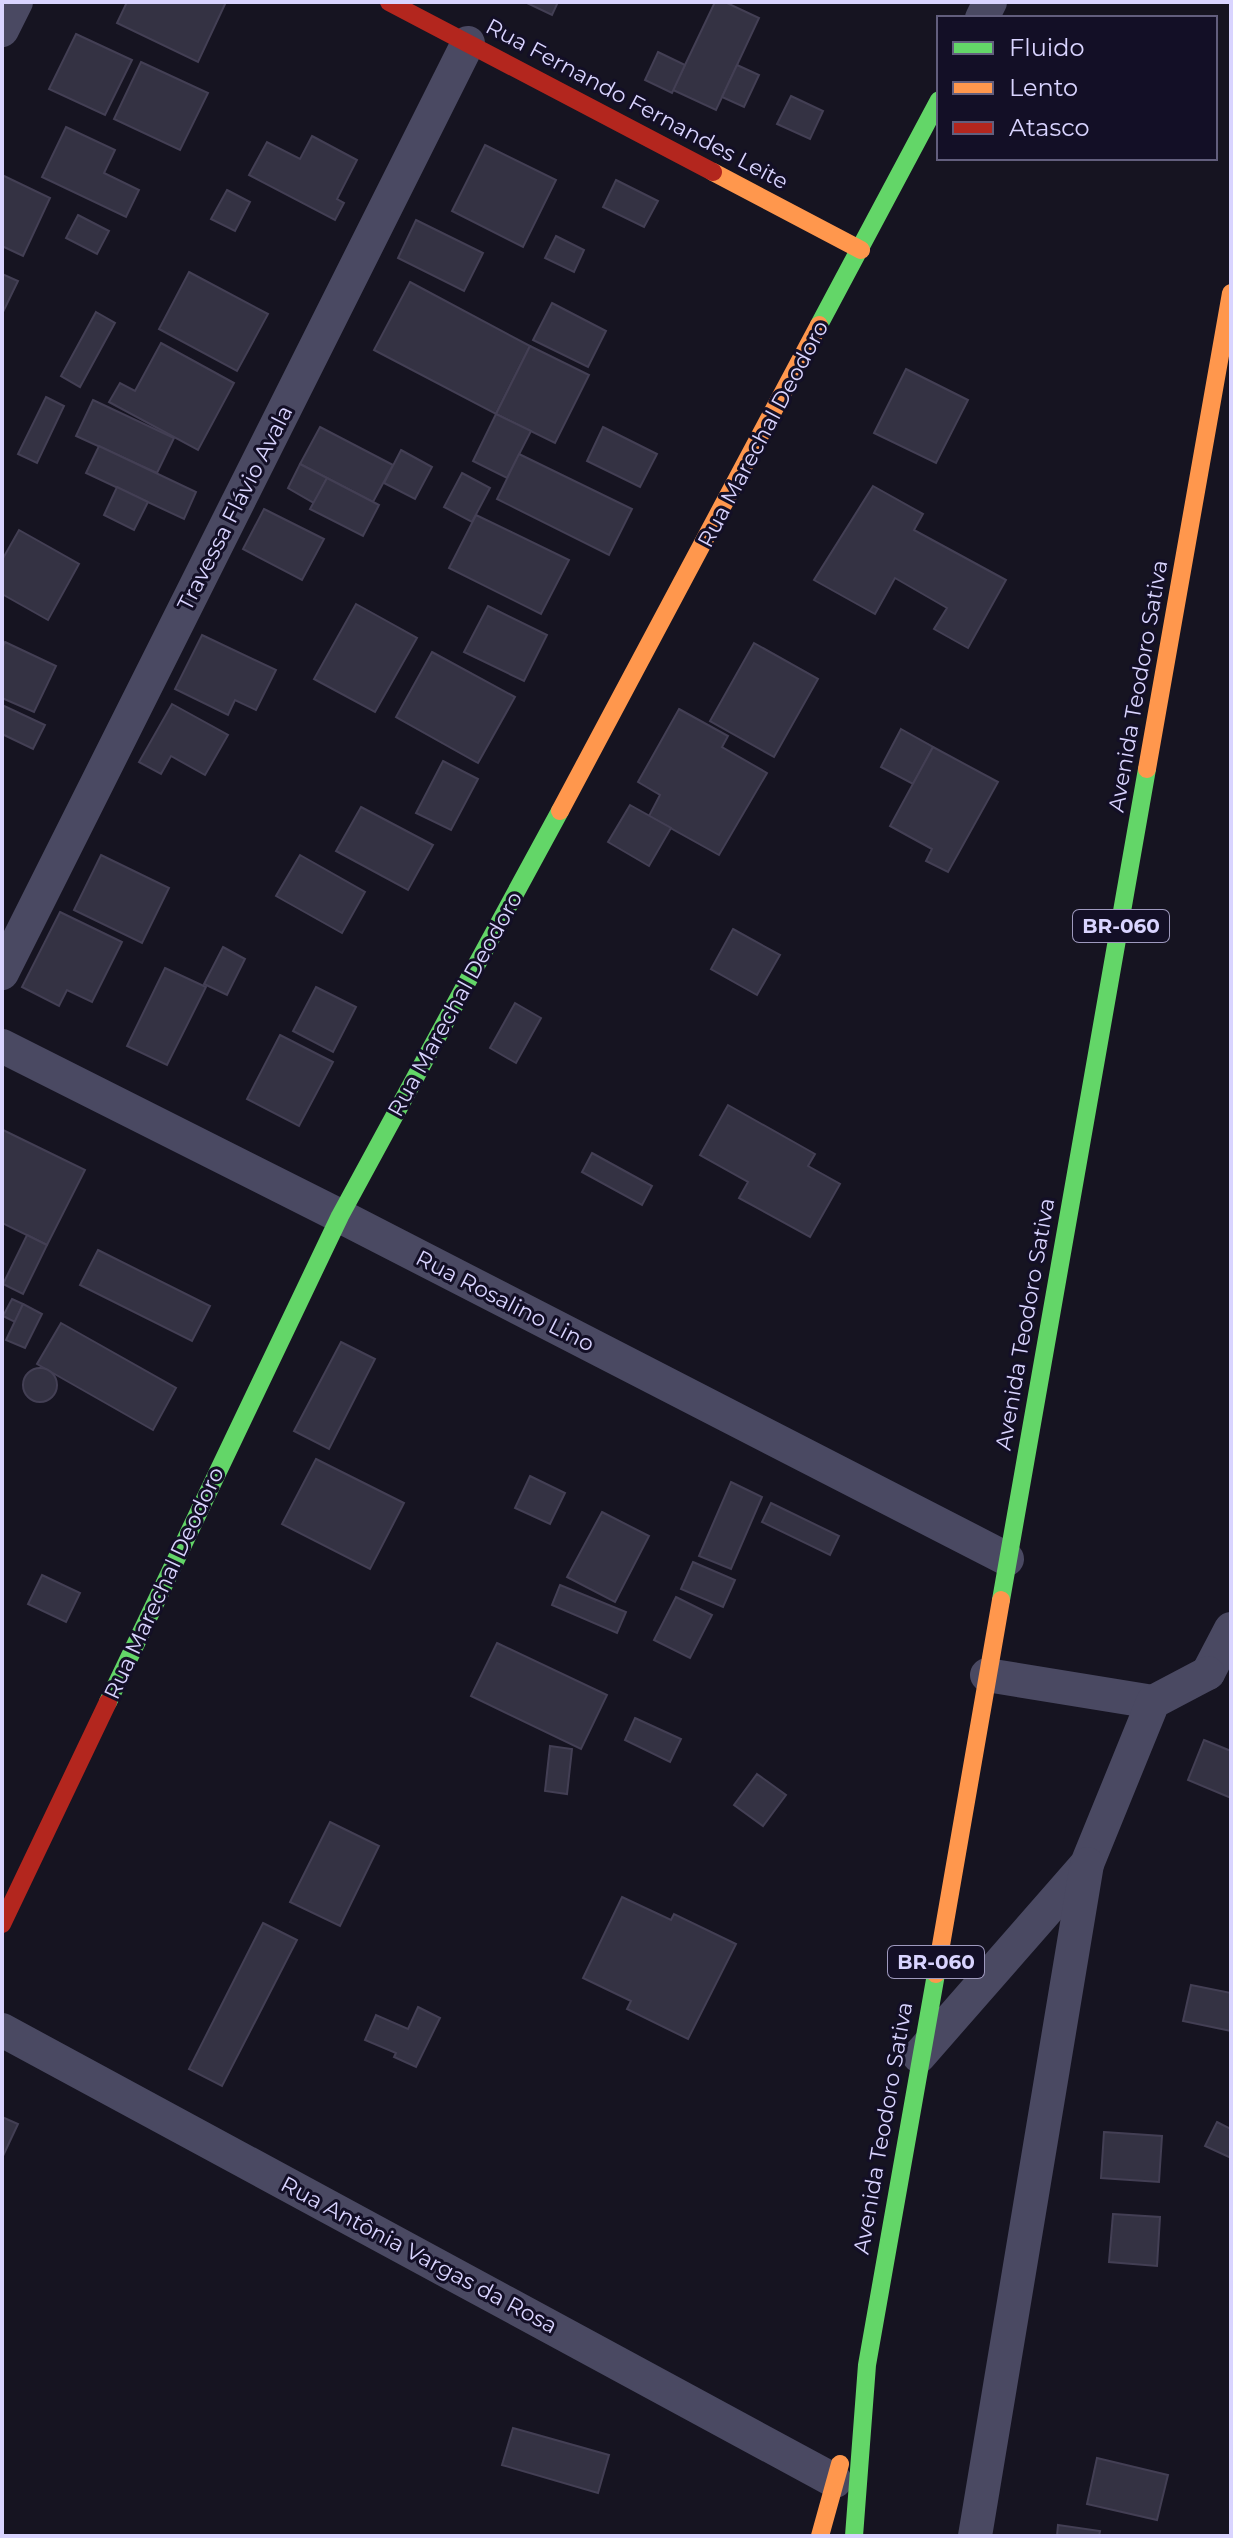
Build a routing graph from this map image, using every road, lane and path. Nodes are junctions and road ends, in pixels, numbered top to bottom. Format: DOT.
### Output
graph roads {
  1 [pos="16,2"];
  2 [pos="389,2"];
  3 [pos="2,30"];
  4 [pos="468,43"];
  5 [pos="937,104"];
  6 [pos="861,250"];
  7 [pos="1231,293"];
  8 [pos="2,973"];
  9 [pos="2,1046"];
  10 [pos="340,1216"];
  11 [pos="1007,1559"];
  12 [pos="1231,1629"];
  13 [pos="987,1675"];
  14 [pos="1219,1680"];
  15 [pos="1153,1702"];
  16 [pos="1087,1864"];
  17 [pos="2,1924"];
  18 [pos="2,2030"];
  19 [pos="919,2056"];
  20 [pos="867,2365"];
  21 [pos="835,2481"];
  22 [pos="820,2536"];
  23 [pos="854,2536"];
  24 [pos="975,2536"];
  1 -- 3 [label="street"];
  2 -- 4 [label="street, Rua Fernando Fernandes Leite"];
  4 -- 6 [label="street, Rua Fernando Fernandes Leite"];
  4 -- 8 [label="street, Travessa Flávio Avala"];
  5 -- 6 [label="street, Rua Marechal Deodoro"];
  6 -- 10 [label="street, Rua Marechal Deodoro"];
  7 -- 11 [label="street, Avenida Teodoro Sativa / BR-060"];
  9 -- 10 [label="street, Rua Rosalino Lino"];
  10 -- 11 [label="street, Rua Rosalino Lino"];
  10 -- 17 [label="street, Rua Marechal Deodoro"];
  11 -- 13 [label="street, Avenida Teodoro Sativa / BR-060"];
  12 -- 14 [label="street"];
  13 -- 15 [label="street"];
  13 -- 19 [label="street, Avenida Teodoro Sativa / BR-060"];
  14 -- 15 [label="street"];
  15 -- 16 [label="street"];
  16 -- 19 [label="street"];
  16 -- 24 [label="street"];
  18 -- 21 [label="street, Rua Antônia Vargas da Rosa"];
  19 -- 20 [label="street, Avenida Teodoro Sativa / BR-060"];
  20 -- 21 [label="street, Avenida Teodoro Sativa / BR-060"];
  20 -- 23 [label="street, Avenida Teodoro Sativa / BR-060"];
  21 -- 22 [label="street, Avenida Teodoro Sativa / BR-060"];
}
